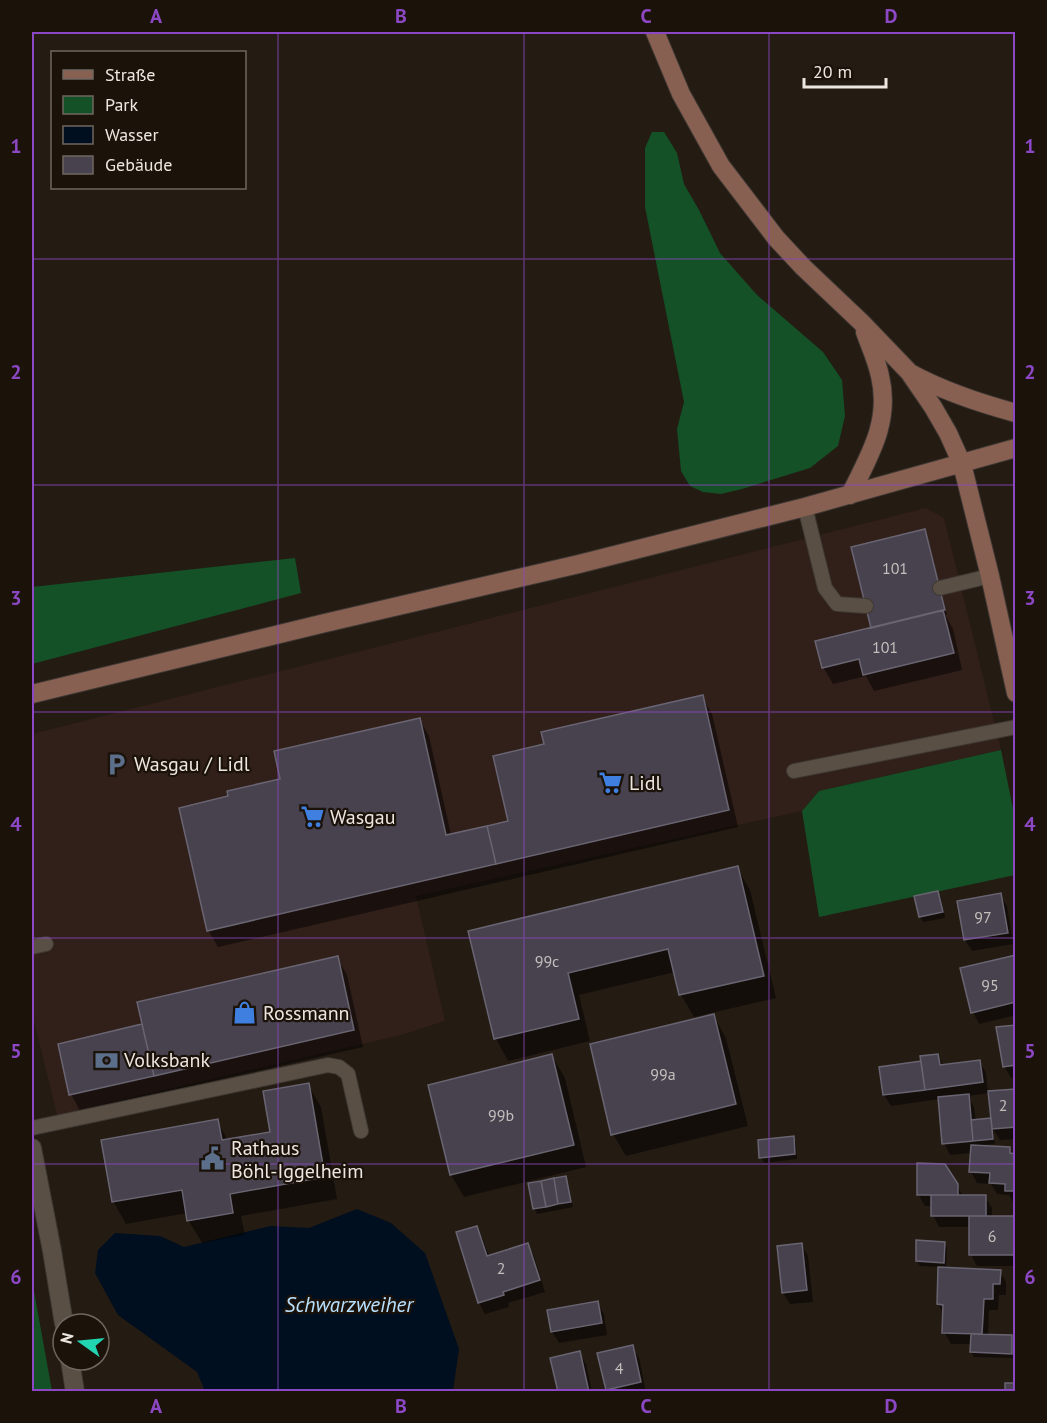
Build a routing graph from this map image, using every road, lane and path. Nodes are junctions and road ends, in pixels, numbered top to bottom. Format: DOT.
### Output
graph roads {
  1 [pos="655,32"];
  2 [pos="861,322"];
  3 [pos="909,372"];
  4 [pos="1016,413"];
  5 [pos="1016,448"];
  6 [pos="962,464"];
  7 [pos="850,495"];
  8 [pos="805,507"];
  9 [pos="990,576"];
  10 [pos="940,588"];
  11 [pos="866,606"];
  12 [pos="1012,666"];
  13 [pos="1016,693"];
  14 [pos="32,694"];
  15 [pos="1016,727"];
  16 [pos="794,771"];
  17 [pos="46,944"];
  18 [pos="32,947"];
  19 [pos="32,1128"];
  20 [pos="361,1131"];
  21 [pos="32,1148"];
  22 [pos="62,1312"];
  23 [pos="72,1372"];
  24 [pos="75,1392"];
  1 -- 2 [label="main road"];
  2 -- 3 [label="main road"];
  2 -- 7 [label="main road"];
  3 -- 4 [label="main road"];
  3 -- 6 [label="main road"];
  5 -- 6 [label="main road"];
  6 -- 7 [label="main road"];
  6 -- 9 [label="main road"];
  7 -- 8 [label="main road"];
  8 -- 11 [label="lane"];
  8 -- 14 [label="main road"];
  9 -- 10 [label="lane"];
  9 -- 12 [label="main road"];
  12 -- 13 [label="main road"];
  15 -- 16 [label="lane"];
  17 -- 18 [label="lane"];
  19 -- 20 [label="lane"];
  21 -- 22 [label="street"];
  23 -- 24 [label="street"];
}
